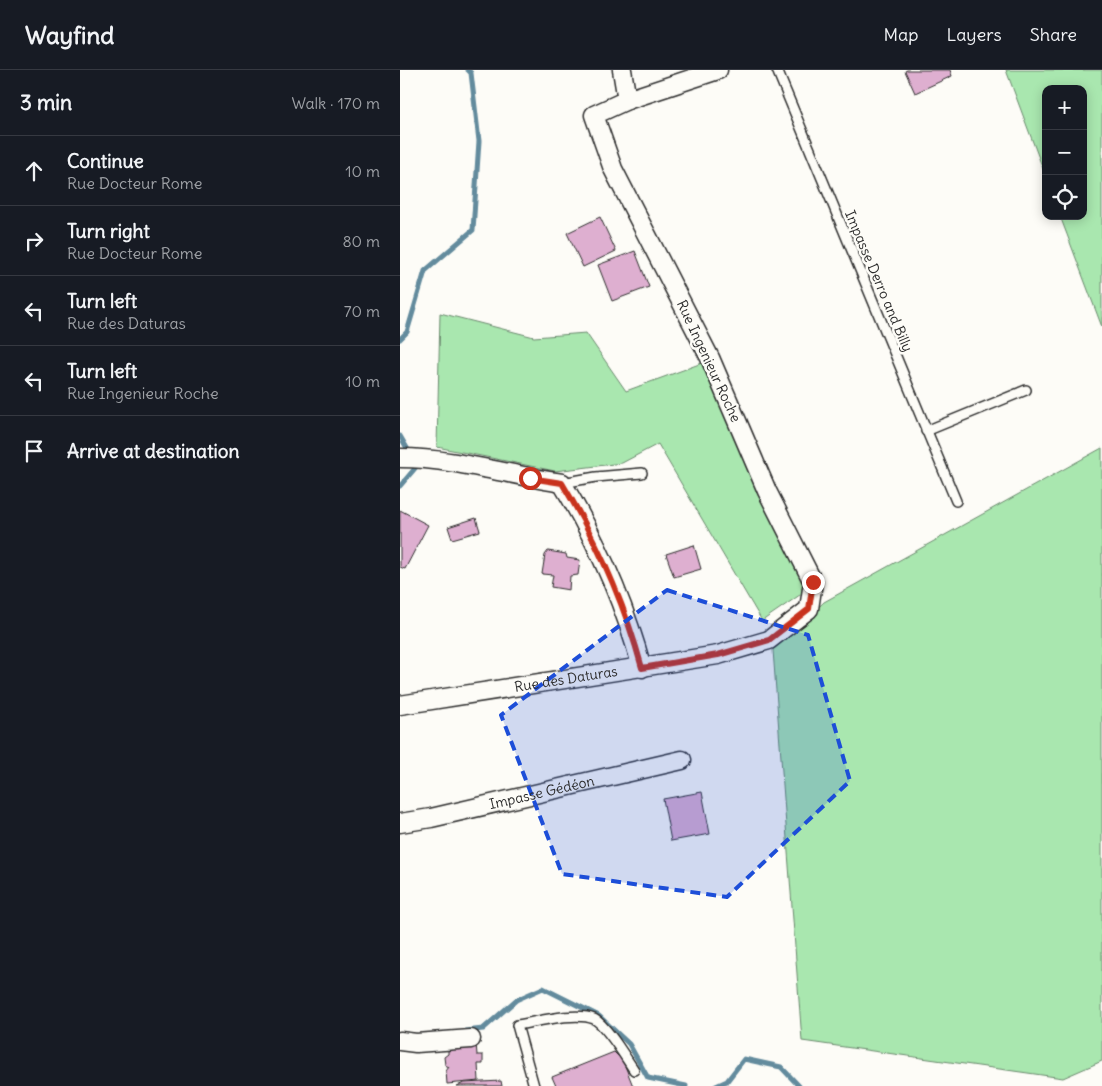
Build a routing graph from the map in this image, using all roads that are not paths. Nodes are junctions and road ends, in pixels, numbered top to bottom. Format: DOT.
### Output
graph roads {
  1 [pos="622,70"];
  2 [pos="718,70"];
  3 [pos="777,70"];
  4 [pos="627,100"];
  5 [pos="1026,390"];
  6 [pos="926,430"];
  7 [pos="400,458"];
  8 [pos="642,473"];
  9 [pos="562,483"];
  10 [pos="956,501"];
  11 [pos="809,609"];
  12 [pos="642,668"];
  13 [pos="400,705"];
  14 [pos="682,760"];
  15 [pos="400,823"];
  16 [pos="471,1039"];
  17 [pos="400,1042"];
  18 [pos="634,1070"];
  19 [pos="534,1086"];
  1 -- 4 [label="street"];
  2 -- 4 [label="street"];
  3 -- 6 [label="lane, Impasse Derro and Billy"];
  4 -- 11 [label="street, Rue Ingenieur Roche"];
  5 -- 6 [label="lane"];
  6 -- 10 [label="lane, Impasse Derro and Billy"];
  7 -- 9 [label="street"];
  8 -- 9 [label="lane"];
  9 -- 12 [label="street"];
  11 -- 12 [label="street, Rue des Daturas"];
  12 -- 13 [label="street, Rue des Daturas"];
  14 -- 15 [label="street, Impasse Gédéon"];
  16 -- 17 [label="street"];
  18 -- 19 [label="lane"];
}
